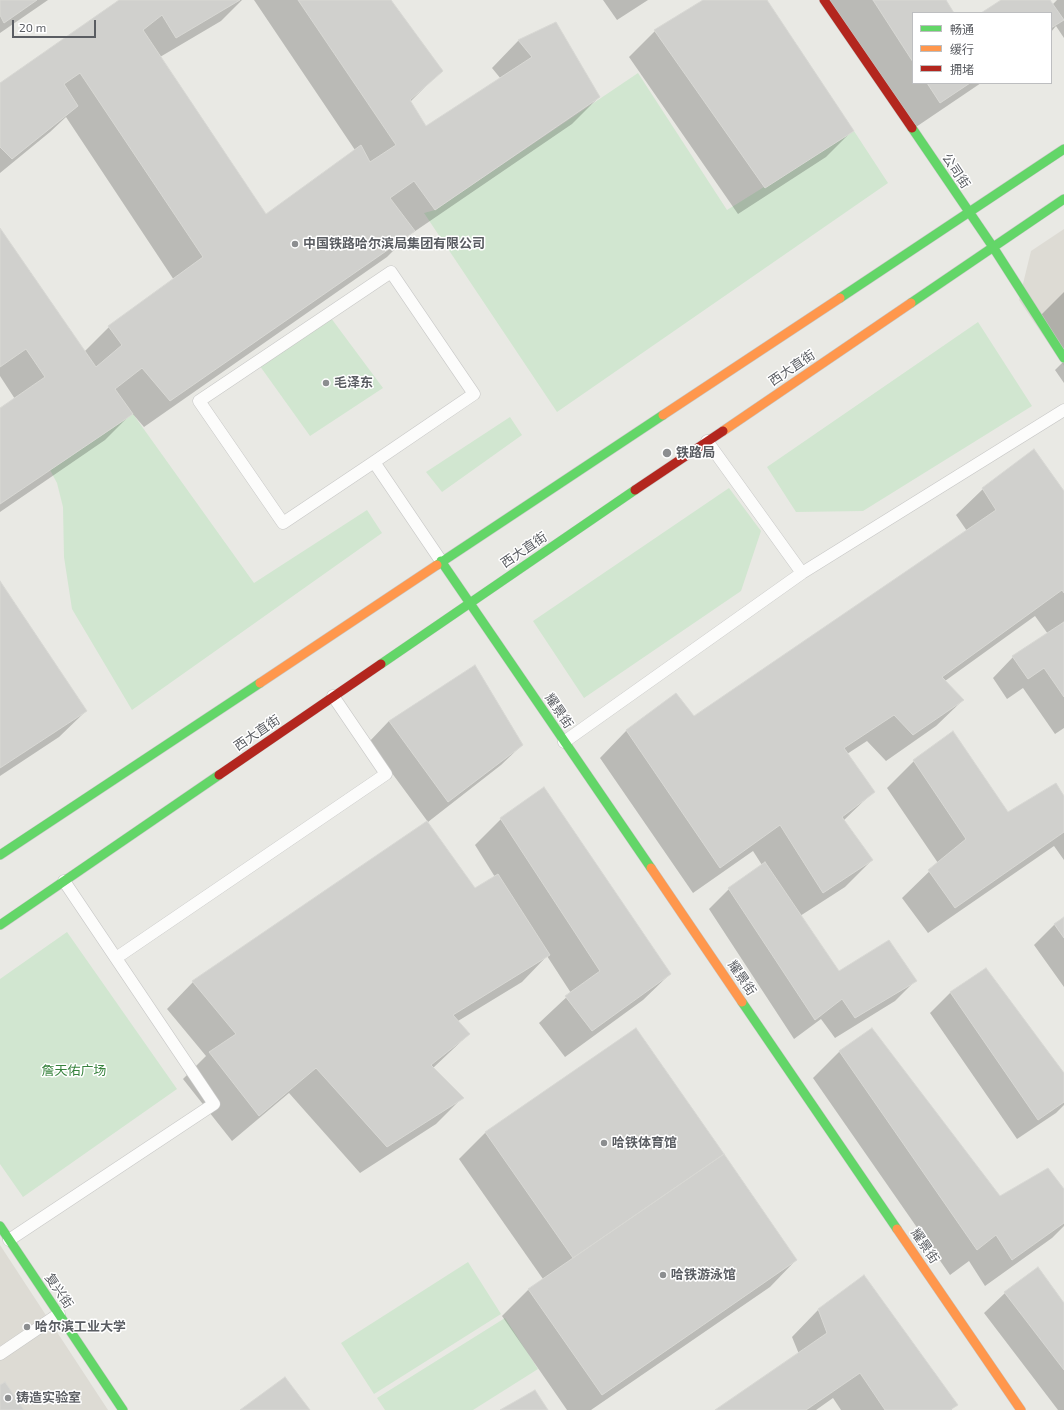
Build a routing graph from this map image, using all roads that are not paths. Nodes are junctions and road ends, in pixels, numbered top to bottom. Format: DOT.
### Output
graph roads {
  1 [pos="824,0"];
  2 [pos="1064,149"];
  3 [pos="1064,199"];
  4 [pos="969,213"];
  5 [pos="992,247"];
  6 [pos="1064,358"];
  7 [pos="1064,410"];
  8 [pos="707,441"];
  9 [pos="374,462"];
  10 [pos="441,561"];
  11 [pos="802,573"];
  12 [pos="470,603"];
  13 [pos="333,696"];
  14 [pos="564,742"];
  15 [pos="0,855"];
  16 [pos="64,881"];
  17 [pos="0,924"];
  18 [pos="116,958"];
  19 [pos="0,1226"];
  20 [pos="9,1240"];
  21 [pos="59,1314"];
  22 [pos="0,1354"];
  23 [pos="123,1410"];
  24 [pos="1021,1410"];
  1 -- 4 [label="main road, 公司街"];
  2 -- 4 [label="main road"];
  3 -- 5 [label="main road, 西大直街"];
  4 -- 5 [label="main road, 公司街"];
  4 -- 10 [label="main road"];
  5 -- 6 [label="main road, 公司街"];
  5 -- 8 [label="main road, 西大直街"];
  7 -- 11 [label="lane"];
  8 -- 11 [label="lane"];
  8 -- 12 [label="main road, 西大直街"];
  9 -- 9 [label="lane"];
  9 -- 10 [label="lane"];
  10 -- 12 [label="main road, 耀景街"];
  10 -- 15 [label="main road"];
  11 -- 14 [label="lane"];
  12 -- 13 [label="main road, 西大直街"];
  12 -- 14 [label="main road, 耀景街"];
  13 -- 16 [label="main road, 西大直街"];
  13 -- 18 [label="lane"];
  14 -- 24 [label="main road, 耀景街"];
  16 -- 17 [label="main road, 西大直街"];
  16 -- 18 [label="lane"];
  18 -- 20 [label="lane"];
  19 -- 20 [label="main road, 复兴街"];
  20 -- 21 [label="main road, 复兴街"];
  21 -- 22 [label="lane"];
  21 -- 23 [label="main road, 复兴街"];
}
